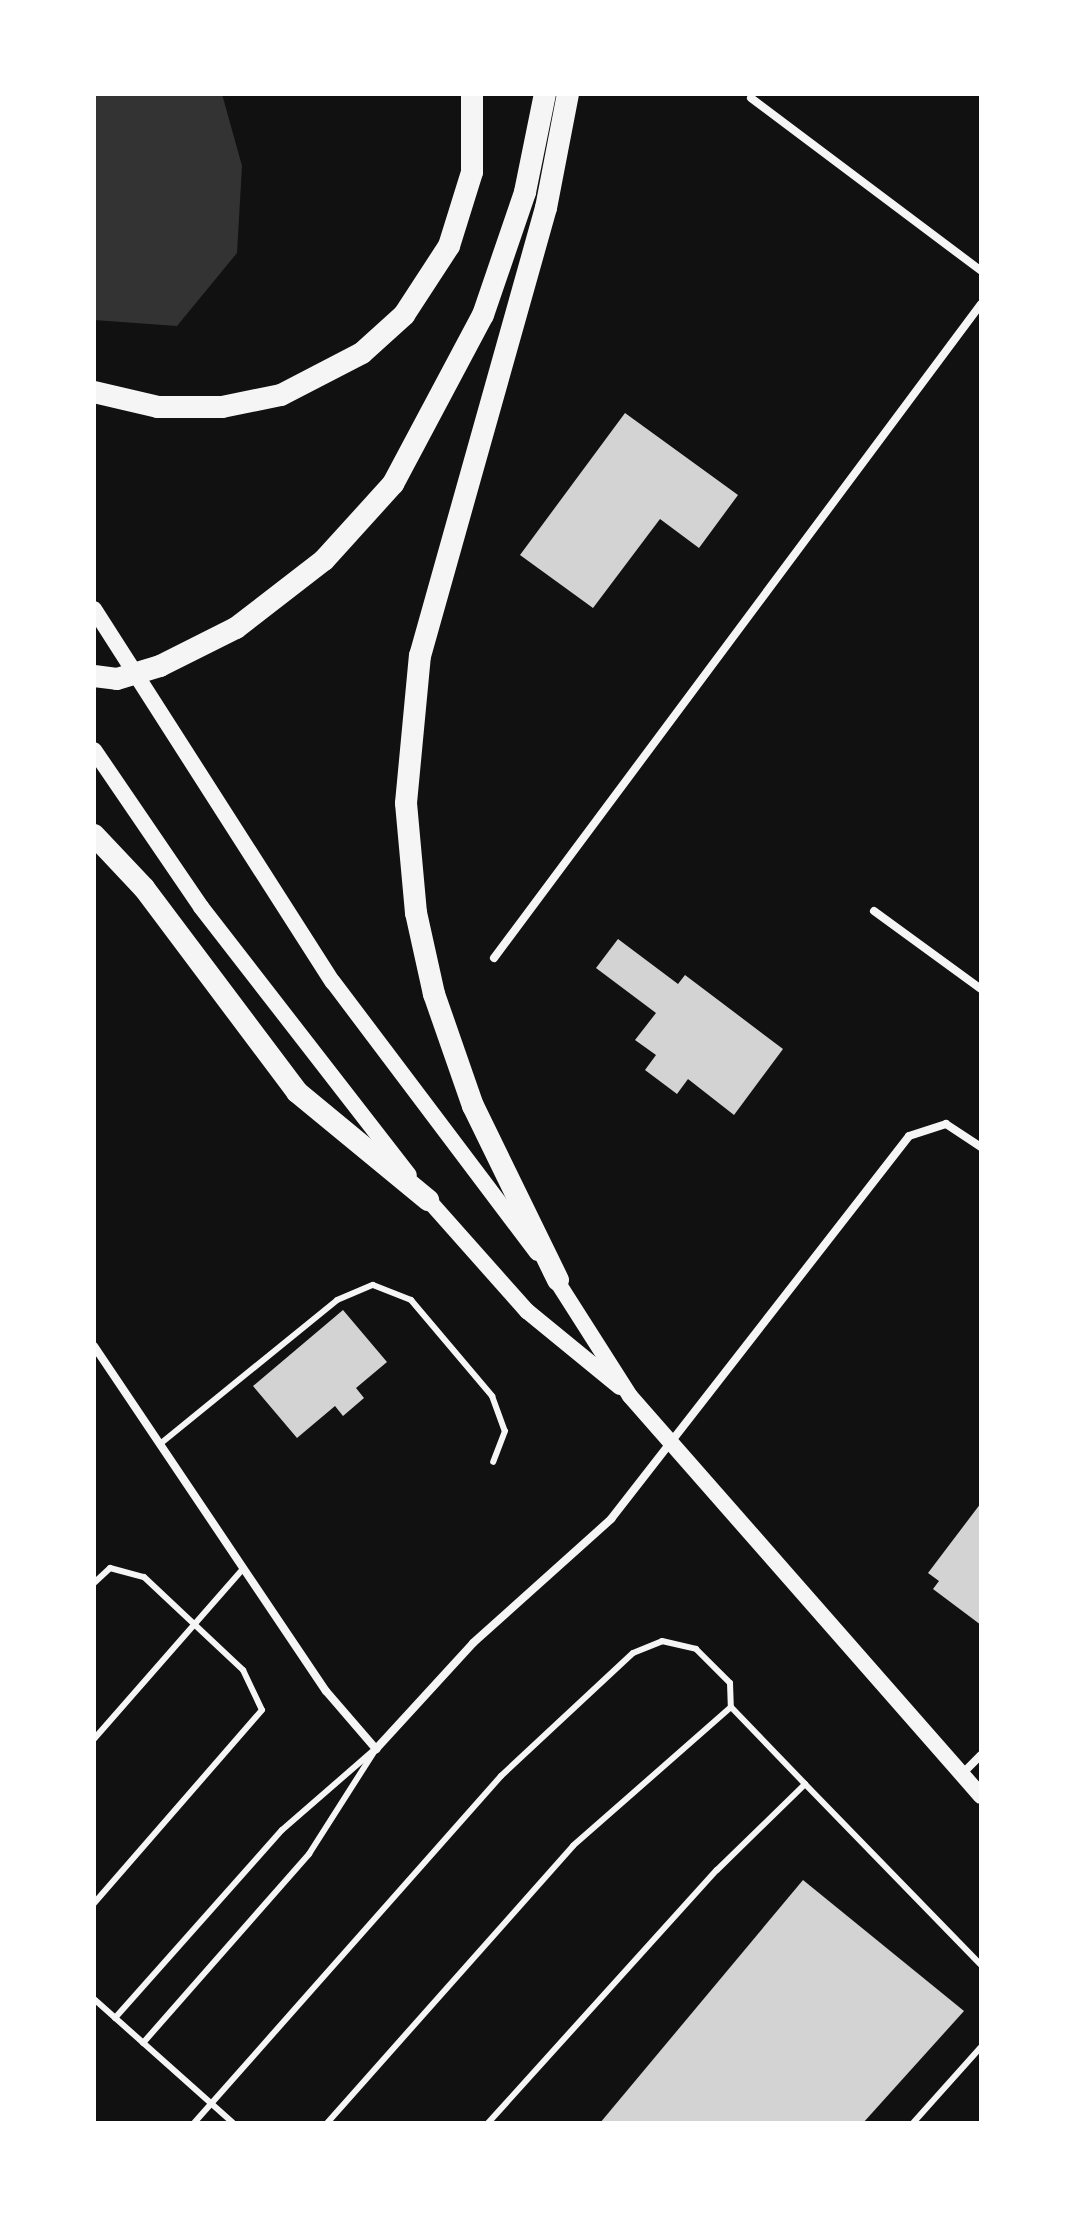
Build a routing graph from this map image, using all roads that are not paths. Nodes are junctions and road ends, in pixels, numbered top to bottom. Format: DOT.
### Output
graph roads {
  1 [pos="472,94"];
  2 [pos="545,94"];
  3 [pos="568,94"];
  4 [pos="751,98"];
  5 [pos="981,271"];
  6 [pos="981,304"];
  7 [pos="94,392"];
  8 [pos="94,609"];
  9 [pos="134,675"];
  10 [pos="94,676"];
  11 [pos="94,750"];
  12 [pos="94,835"];
  13 [pos="874,911"];
  14 [pos="494,958"];
  15 [pos="981,989"];
  16 [pos="981,1147"];
  17 [pos="428,1200"];
  18 [pos="558,1280"];
  19 [pos="94,1346"];
  20 [pos="630,1396"];
  21 [pos="671,1442"];
  22 [pos="160,1444"];
  23 [pos="493,1462"];
  24 [pos="243,1569"];
  25 [pos="94,1583"];
  26 [pos="195,1623"];
  27 [pos="731,1707"];
  28 [pos="94,1739"];
  29 [pos="376,1749"];
  30 [pos="981,1755"];
  31 [pos="962,1774"];
  32 [pos="805,1784"];
  33 [pos="981,1796"];
  34 [pos="94,1903"];
  35 [pos="981,1965"];
  36 [pos="94,1999"];
  37 [pos="115,2018"];
  38 [pos="143,2043"];
  39 [pos="981,2047"];
  40 [pos="211,2103"];
  41 [pos="194,2123"];
  42 [pos="233,2123"];
  43 [pos="327,2123"];
  44 [pos="489,2123"];
  45 [pos="913,2123"];
  1 -- 7 [label="highway"];
  2 -- 9 [label="highway"];
  3 -- 18 [label="highway"];
  4 -- 5 [label="street"];
  6 -- 14 [label="street"];
  8 -- 9 [label="main road"];
  9 -- 10 [label="highway"];
  9 -- 18 [label="main road"];
  11 -- 17 [label="main road"];
  12 -- 17 [label="highway"];
  13 -- 15 [label="street"];
  16 -- 21 [label="street"];
  17 -- 20 [label="main road"];
  18 -- 20 [label="main road"];
  19 -- 22 [label="street"];
  20 -- 21 [label="main road"];
  21 -- 29 [label="street"];
  21 -- 31 [label="main road"];
  22 -- 23 [label="lane"];
  22 -- 24 [label="street"];
  24 -- 26 [label="lane"];
  24 -- 29 [label="street"];
  25 -- 26 [label="lane"];
  26 -- 28 [label="lane"];
  26 -- 34 [label="lane"];
  27 -- 32 [label="lane"];
  27 -- 40 [label="lane"];
  27 -- 43 [label="lane"];
  29 -- 37 [label="lane"];
  29 -- 38 [label="lane"];
  30 -- 31 [label="street"];
  31 -- 33 [label="main road"];
  32 -- 35 [label="lane"];
  32 -- 44 [label="lane"];
  36 -- 37 [label="lane"];
  37 -- 38 [label="lane"];
  38 -- 40 [label="lane"];
  39 -- 45 [label="lane"];
  40 -- 41 [label="lane"];
  40 -- 42 [label="lane"];
}
